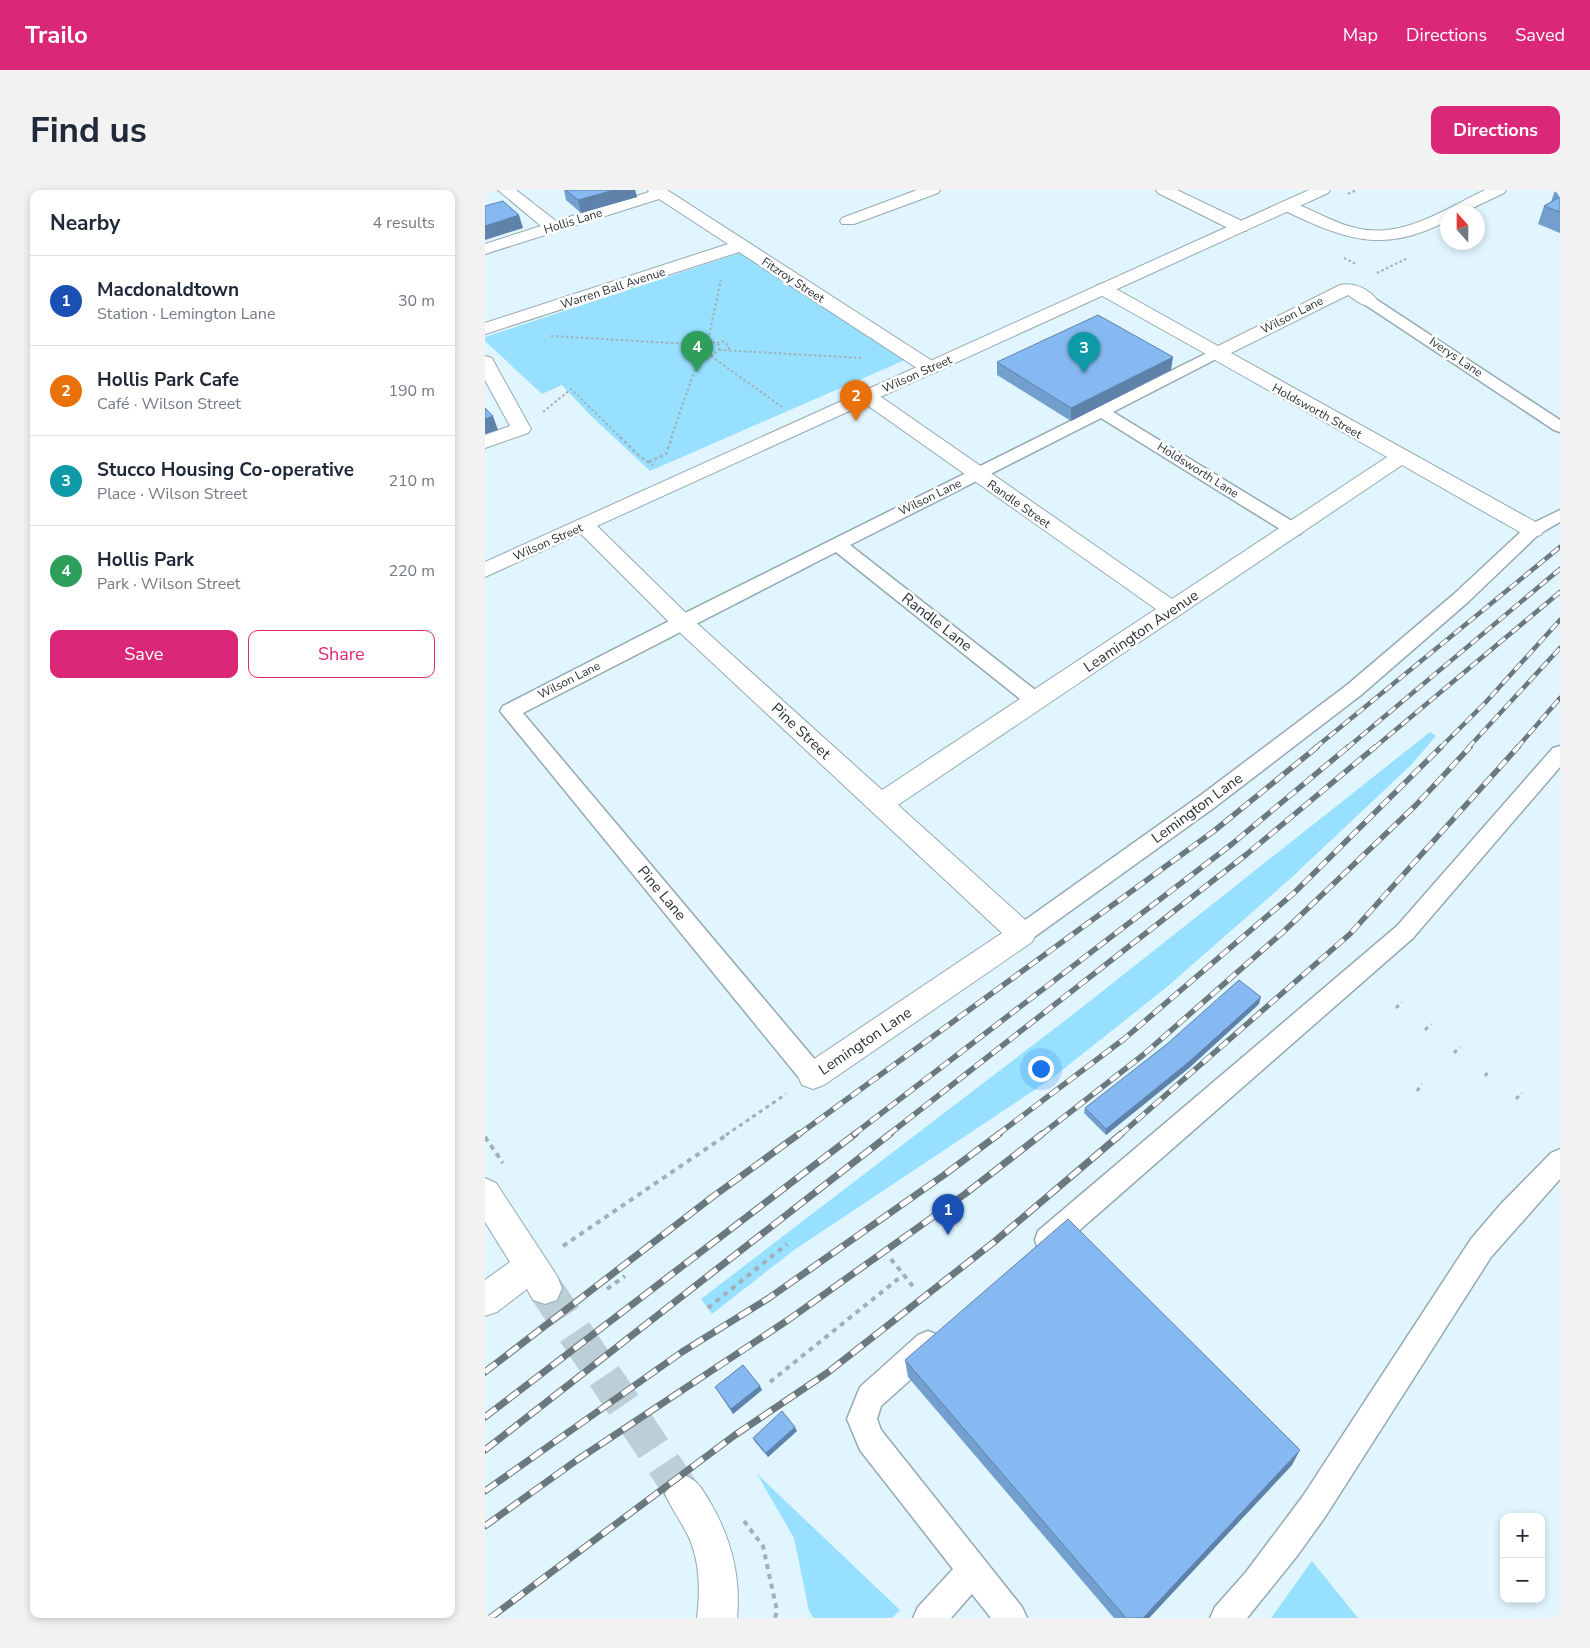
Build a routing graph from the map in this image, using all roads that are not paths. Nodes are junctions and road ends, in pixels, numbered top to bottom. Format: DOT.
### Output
graph roads {
  1 [pos="506,190"];
  2 [pos="933,190"];
  3 [pos="1163,190"];
  4 [pos="1321,190"];
  5 [pos="1497,190"];
  6 [pos="658,192"];
  7 [pos="1467,205"];
  8 [pos="1287,206"];
  9 [pos="1440,218"];
  10 [pos="848,221"];
  11 [pos="553,227"];
  12 [pos="1240,227"];
  13 [pos="740,246"];
  14 [pos="485,249"];
  15 [pos="1103,289"];
  16 [pos="1352,289"];
  17 [pos="1369,301"];
  18 [pos="485,329"];
  19 [pos="1215,354"];
  20 [pos="485,362"];
  21 [pos="931,368"];
  22 [pos="867,396"];
  23 [pos="1101,411"];
  24 [pos="1560,426"];
  25 [pos="485,442"];
  26 [pos="1400,457"];
  27 [pos="977,474"];
  28 [pos="1560,515"];
  29 [pos="584,526"];
  30 [pos="1294,530"];
  31 [pos="1533,530"];
  32 [pos="838,544"];
  33 [pos="485,570"];
  34 [pos="1173,610"];
  35 [pos="682,622"];
  36 [pos="1036,701"];
  37 [pos="510,711"];
  38 [pos="1560,753"];
  39 [pos="881,804"];
  40 [pos="1022,934"];
  41 [pos="813,1076"];
  42 [pos="1560,1162"];
  43 [pos="485,1193"];
  44 [pos="1033,1252"];
  45 [pos="485,1300"];
  46 [pos="947,1328"];
  47 [pos="684,1494"];
  48 [pos="973,1570"];
  49 [pos="717,1618"];
  50 [pos="929,1618"];
  51 [pos="1011,1618"];
  52 [pos="1225,1618"];
  1 -- 11 [label="street"];
  2 -- 10 [label="street"];
  3 -- 12 [label="street"];
  4 -- 8 [label="street, Wilson Street"];
  5 -- 7 [label="street"];
  6 -- 11 [label="street, Hollis Lane"];
  6 -- 13 [label="street, Fitzroy Street"];
  8 -- 9 [label="street"];
  8 -- 12 [label="street, Wilson Street"];
  11 -- 14 [label="street, Hollis Lane"];
  12 -- 15 [label="street, Wilson Street"];
  13 -- 18 [label="street, Warren Ball Avenue"];
  13 -- 21 [label="street, Fitzroy Street"];
  15 -- 19 [label="street, Holdsworth Street"];
  15 -- 21 [label="street, Wilson Street"];
  16 -- 17 [label="street, Iverys Lane"];
  16 -- 19 [label="street, Wilson Lane"];
  17 -- 24 [label="lane, Iverys Lane"];
  19 -- 23 [label="lane, Wilson Lane"];
  19 -- 26 [label="street, Holdsworth Street"];
  20 -- 25 [label="street"];
  21 -- 22 [label="street, Wilson Street"];
  22 -- 27 [label="street, Randle Street"];
  22 -- 29 [label="street, Wilson Street"];
  23 -- 27 [label="lane, Wilson Lane"];
  23 -- 30 [label="lane, Holdsworth Lane"];
  26 -- 30 [label="street, Leamington Avenue"];
  26 -- 31 [label="street, Holdsworth Street"];
  27 -- 32 [label="lane, Wilson Lane"];
  27 -- 34 [label="street, Randle Street"];
  28 -- 31 [label="lane, Lemington Lane"];
  29 -- 33 [label="street, Wilson Street"];
  29 -- 35 [label="street, Pine Street"];
  30 -- 34 [label="street, Leamington Avenue"];
  31 -- 40 [label="lane, Lemington Lane"];
  32 -- 35 [label="lane, Wilson Lane"];
  32 -- 36 [label="lane, Randle Lane"];
  34 -- 36 [label="street, Leamington Avenue"];
  35 -- 37 [label="lane, Wilson Lane"];
  35 -- 39 [label="street, Pine Street"];
  36 -- 39 [label="street, Leamington Avenue"];
  37 -- 41 [label="lane, Pine Lane"];
  38 -- 44 [label="lane"];
  39 -- 40 [label="street, Pine Street"];
  40 -- 41 [label="street, Lemington Lane"];
  42 -- 52 [label="lane"];
  43 -- 45 [label="street"];
  46 -- 48 [label="lane"];
  47 -- 49 [label="street"];
  48 -- 50 [label="lane"];
  48 -- 51 [label="lane"];
}
